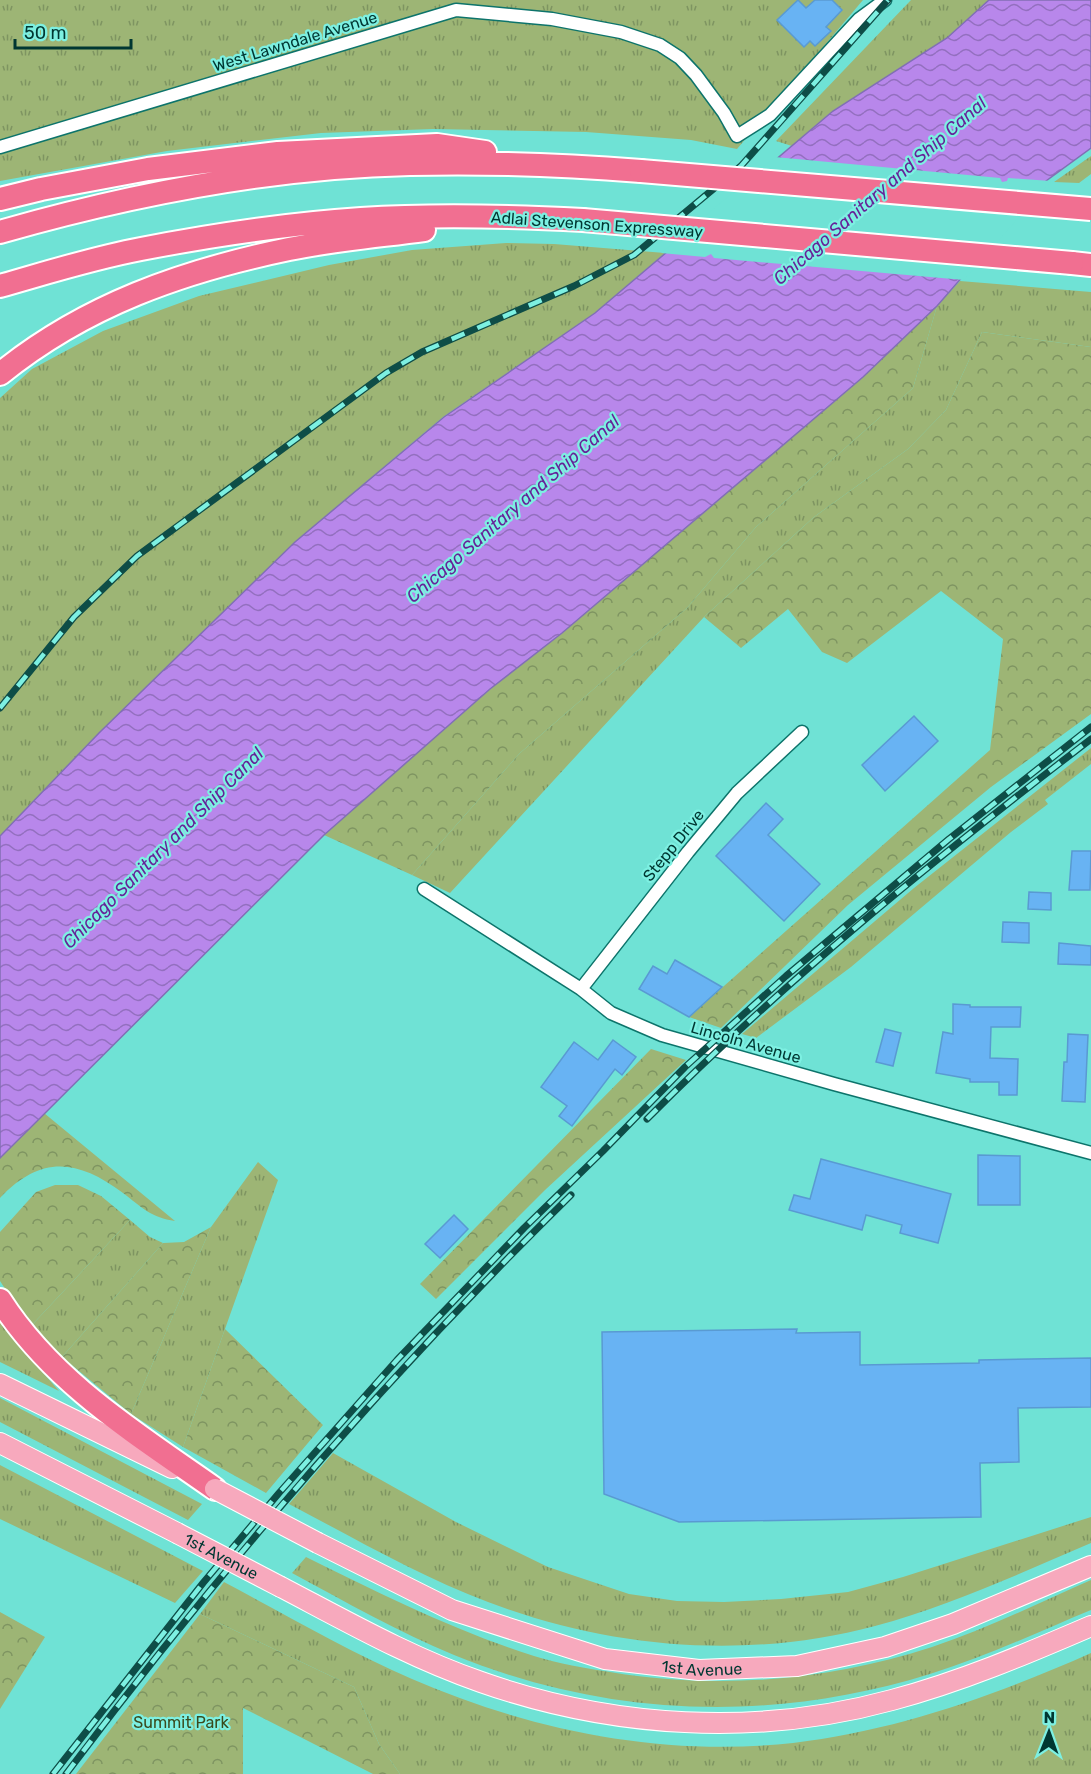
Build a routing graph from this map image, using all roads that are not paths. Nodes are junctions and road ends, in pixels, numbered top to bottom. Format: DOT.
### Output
graph roads {
  1 [pos="885,0"];
  2 [pos="0,147"];
  3 [pos="578,166"];
  4 [pos="0,199"];
  5 [pos="1091,209"];
  6 [pos="511,216"];
  7 [pos="0,232"];
  8 [pos="1082,264"];
  9 [pos="0,286"];
  10 [pos="0,374"];
  11 [pos="802,732"];
  12 [pos="424,889"];
  13 [pos="581,989"];
  14 [pos="1091,1153"];
  15 [pos="1,1301"];
  16 [pos="0,1384"];
  17 [pos="0,1443"];
  18 [pos="215,1489"];
  19 [pos="1091,1566"];
  20 [pos="1091,1626"];
  1 -- 2 [label="street, West Lawndale Avenue"];
  3 -- 4 [label="highway"];
  3 -- 5 [label="highway, bridge"];
  3 -- 7 [label="highway"];
  6 -- 8 [label="highway, Adlai Stevenson Expressway, bridge"];
  6 -- 9 [label="highway, Adlai Stevenson Expressway"];
  6 -- 10 [label="highway"];
  11 -- 13 [label="street, Stepp Drive"];
  12 -- 13 [label="street, Lincoln Avenue"];
  13 -- 14 [label="street, Lincoln Avenue"];
  15 -- 18 [label="highway"];
  16 -- 18 [label="main road"];
  17 -- 20 [label="main road, 1st Avenue, bridge"];
  18 -- 19 [label="main road, 1st Avenue, bridge"];
}
